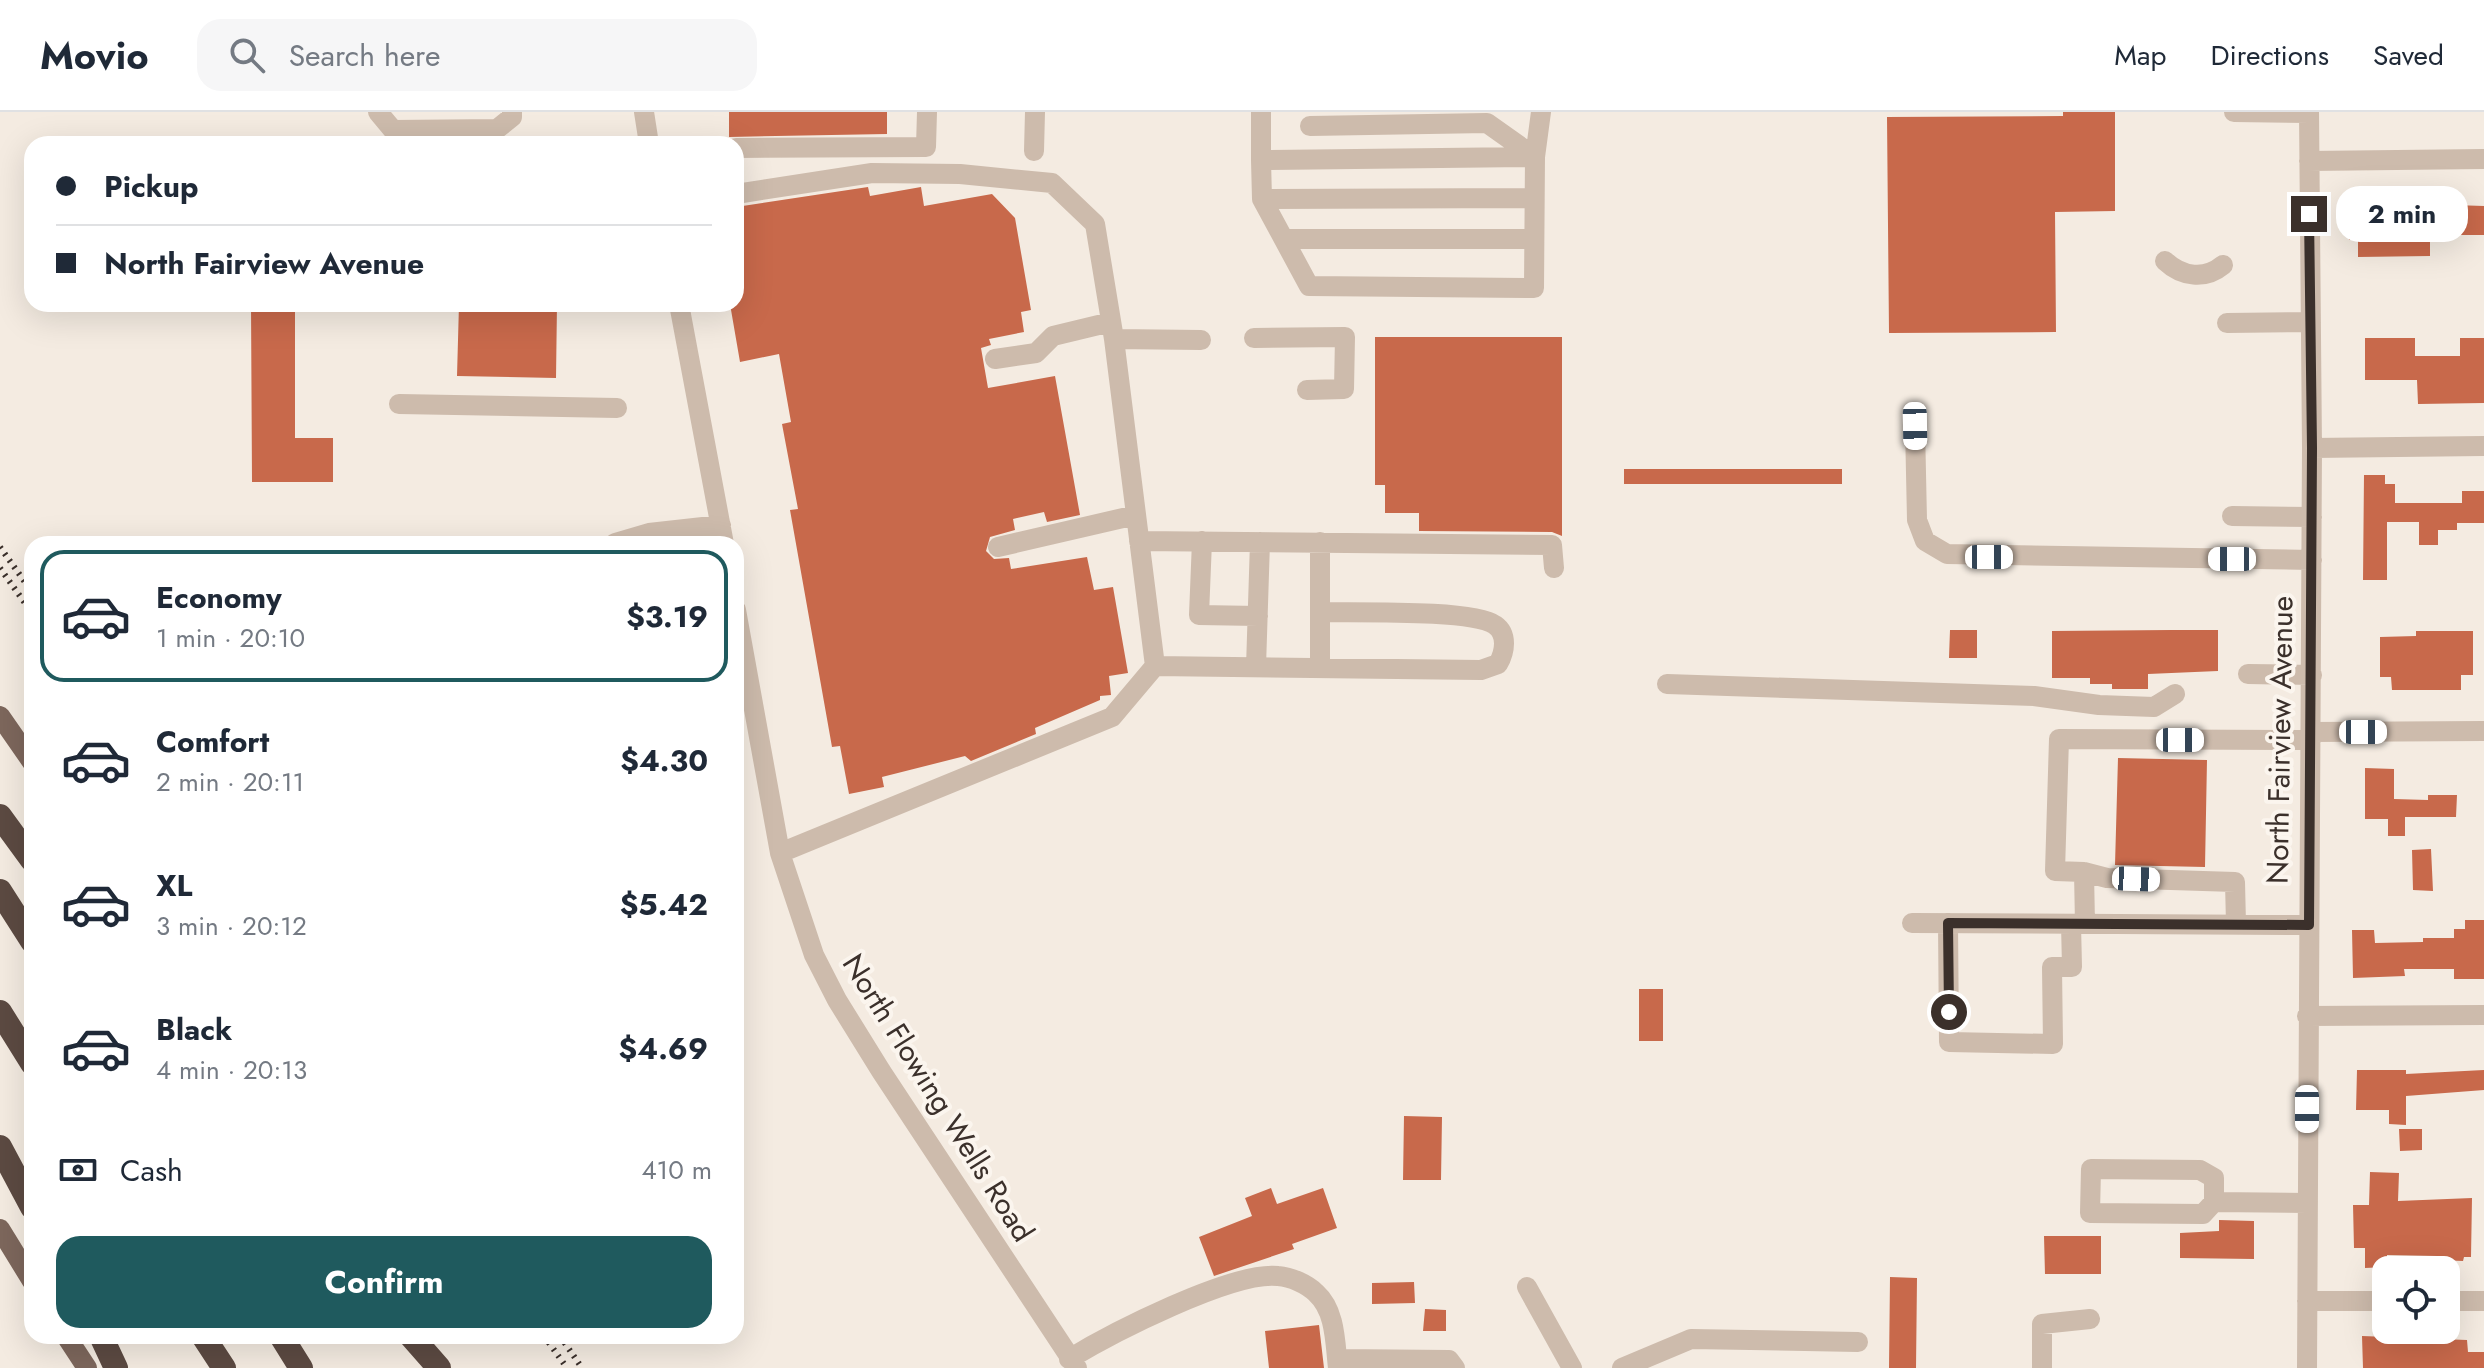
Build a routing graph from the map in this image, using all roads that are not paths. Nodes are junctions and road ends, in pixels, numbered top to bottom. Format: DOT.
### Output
graph roads {
  1 [pos="378,112"];
  2 [pos="512,112"];
  3 [pos="644,112"];
  4 [pos="927,112"];
  5 [pos="1035,112"];
  6 [pos="1261,112"];
  7 [pos="1541,112"];
  8 [pos="2234,112"];
  9 [pos="2309,113"];
  10 [pos="1310,119"];
  11 [pos="648,136"];
  12 [pos="744,148"];
  13 [pos="1034,151"];
  14 [pos="1535,157"];
  15 [pos="2484,159"];
  16 [pos="1261,160"];
  17 [pos="1310,160"];
  18 [pos="2309,161"];
  19 [pos="744,193"];
  20 [pos="1532,198"];
  21 [pos="1262,199"];
  22 [pos="1285,239"];
  23 [pos="1534,239"];
  24 [pos="2165,261"];
  25 [pos="2223,265"];
  26 [pos="680,312"];
  27 [pos="2311,322"];
  28 [pos="2227,323"];
  29 [pos="1112,330"];
  30 [pos="1254,338"];
  31 [pos="1201,340"];
  32 [pos="995,359"];
  33 [pos="1307,390"];
  34 [pos="399,404"];
  35 [pos="617,408"];
  36 [pos="1915,426"];
  37 [pos="2484,446"];
  38 [pos="2312,448"];
  39 [pos="1136,515"];
  40 [pos="2232,516"];
  41 [pos="2312,517"];
  42 [pos="722,535"];
  43 [pos="639,536"];
  44 [pos="1139,541"];
  45 [pos="1202,541"];
  46 [pos="1260,542"];
  47 [pos="1320,542"];
  48 [pos="998,547"];
  49 [pos="2312,560"];
  50 [pos="1554,568"];
  51 [pos="1320,612"];
  52 [pos="1258,616"];
  53 [pos="744,654"];
  54 [pos="1155,666"];
  55 [pos="1256,667"];
  56 [pos="1320,667"];
  57 [pos="2248,674"];
  58 [pos="2312,675"];
  59 [pos="1667,684"];
  60 [pos="2175,694"];
  61 [pos="0,716"];
  62 [pos="2484,731"];
  63 [pos="2311,736"];
  64 [pos="24,750"];
  65 [pos="0,816"];
  66 [pos="24,849"];
  67 [pos="780,853"];
  68 [pos="2084,872"];
  69 [pos="0,891"];
  70 [pos="1912,923"];
  71 [pos="1948,923"];
  72 [pos="2078,924"];
  73 [pos="2236,924"];
  74 [pos="2309,925"];
  75 [pos="24,928"];
  76 [pos="0,1012"];
  77 [pos="2484,1015"];
  78 [pos="2307,1016"];
  79 [pos="24,1050"];
  80 [pos="0,1147"];
  81 [pos="24,1192"];
  82 [pos="2214,1202"];
  83 [pos="2307,1203"];
  84 [pos="0,1229"];
  85 [pos="24,1268"];
  86 [pos="1527,1287"];
  87 [pos="2307,1301"];
  88 [pos="2372,1301"];
  89 [pos="2460,1301"];
  90 [pos="2484,1301"];
  91 [pos="2090,1319"];
  92 [pos="1858,1342"];
  93 [pos="71,1344"];
  94 [pos="105,1344"];
  95 [pos="208,1344"];
  96 [pos="286,1344"];
  97 [pos="418,1344"];
  98 [pos="426,1344"];
  99 [pos="1073,1364"];
  100 [pos="1337,1364"];
  101 [pos="87,1368"];
  102 [pos="116,1368"];
  103 [pos="224,1368"];
  104 [pos="301,1368"];
  105 [pos="440,1368"];
  106 [pos="1455,1368"];
  107 [pos="1572,1368"];
  108 [pos="1622,1368"];
  109 [pos="2042,1368"];
  110 [pos="2307,1368"];
  1 -- 2 [label="street"];
  3 -- 11 [label="street"];
  4 -- 12 [label="street"];
  5 -- 13 [label="street"];
  6 -- 16 [label="street"];
  7 -- 14 [label="street"];
  8 -- 9 [label="street"];
  9 -- 18 [label="street, North Fairview Avenue"];
  10 -- 14 [label="street"];
  10 -- 17 [label="street"];
  14 -- 17 [label="street"];
  14 -- 20 [label="street"];
  15 -- 18 [label="street"];
  16 -- 17 [label="street"];
  16 -- 21 [label="street"];
  18 -- 27 [label="street, North Fairview Avenue"];
  19 -- 29 [label="street"];
  20 -- 21 [label="street"];
  20 -- 23 [label="street"];
  21 -- 22 [label="street"];
  22 -- 23 [label="street"];
  22 -- 23 [label="street"];
  24 -- 25 [label="street"];
  26 -- 42 [label="street"];
  27 -- 28 [label="street"];
  27 -- 38 [label="street, North Fairview Avenue"];
  29 -- 31 [label="street"];
  29 -- 32 [label="street"];
  29 -- 39 [label="street"];
  30 -- 33 [label="street"];
  34 -- 35 [label="street"];
  36 -- 49 [label="street"];
  37 -- 38 [label="street"];
  38 -- 41 [label="street, North Fairview Avenue"];
  39 -- 44 [label="street"];
  39 -- 48 [label="street"];
  40 -- 41 [label="street"];
  41 -- 49 [label="street, North Fairview Avenue"];
  42 -- 43 [label="street"];
  44 -- 45 [label="street"];
  44 -- 54 [label="street"];
  45 -- 46 [label="street"];
  45 -- 52 [label="street"];
  46 -- 47 [label="street"];
  46 -- 52 [label="street"];
  47 -- 50 [label="street"];
  47 -- 51 [label="street"];
  49 -- 58 [label="street, North Fairview Avenue"];
  51 -- 56 [label="street"];
  51 -- 56 [label="street"];
  52 -- 55 [label="street"];
  53 -- 67 [label="street, North Flowing Wells Road"];
  54 -- 55 [label="street"];
  54 -- 67 [label="street"];
  55 -- 56 [label="street"];
  57 -- 58 [label="street"];
  58 -- 63 [label="street, North Fairview Avenue"];
  59 -- 60 [label="street"];
  61 -- 64 [label="main road"];
  62 -- 63 [label="street"];
  63 -- 68 [label="street"];
  63 -- 74 [label="street, North Fairview Avenue"];
  65 -- 66 [label="highway"];
  67 -- 99 [label="street, North Flowing Wells Road"];
  68 -- 72 [label="street"];
  68 -- 73 [label="street"];
  69 -- 75 [label="highway"];
  70 -- 71 [label="street"];
  71 -- 72 [label="street"];
  71 -- 72 [label="street"];
  72 -- 73 [label="street"];
  73 -- 74 [label="street"];
  74 -- 78 [label="street, North Fairview Avenue"];
  76 -- 79 [label="highway"];
  77 -- 78 [label="street"];
  78 -- 83 [label="street, North Fairview Avenue"];
  80 -- 81 [label="highway"];
  82 -- 82 [label="street"];
  82 -- 83 [label="street"];
  83 -- 87 [label="street, North Fairview Avenue"];
  84 -- 85 [label="main road"];
  86 -- 107 [label="street"];
  87 -- 88 [label="street"];
  87 -- 110 [label="street, North Fairview Avenue"];
  89 -- 90 [label="street"];
  91 -- 109 [label="street"];
  92 -- 108 [label="street"];
  93 -- 101 [label="main road"];
  94 -- 102 [label="highway"];
  95 -- 103 [label="highway"];
  96 -- 104 [label="highway"];
  97 -- 105 [label="highway"];
  98 -- 105 [label="main road"];
  99 -- 100 [label="street"];
  100 -- 106 [label="street"];
}
